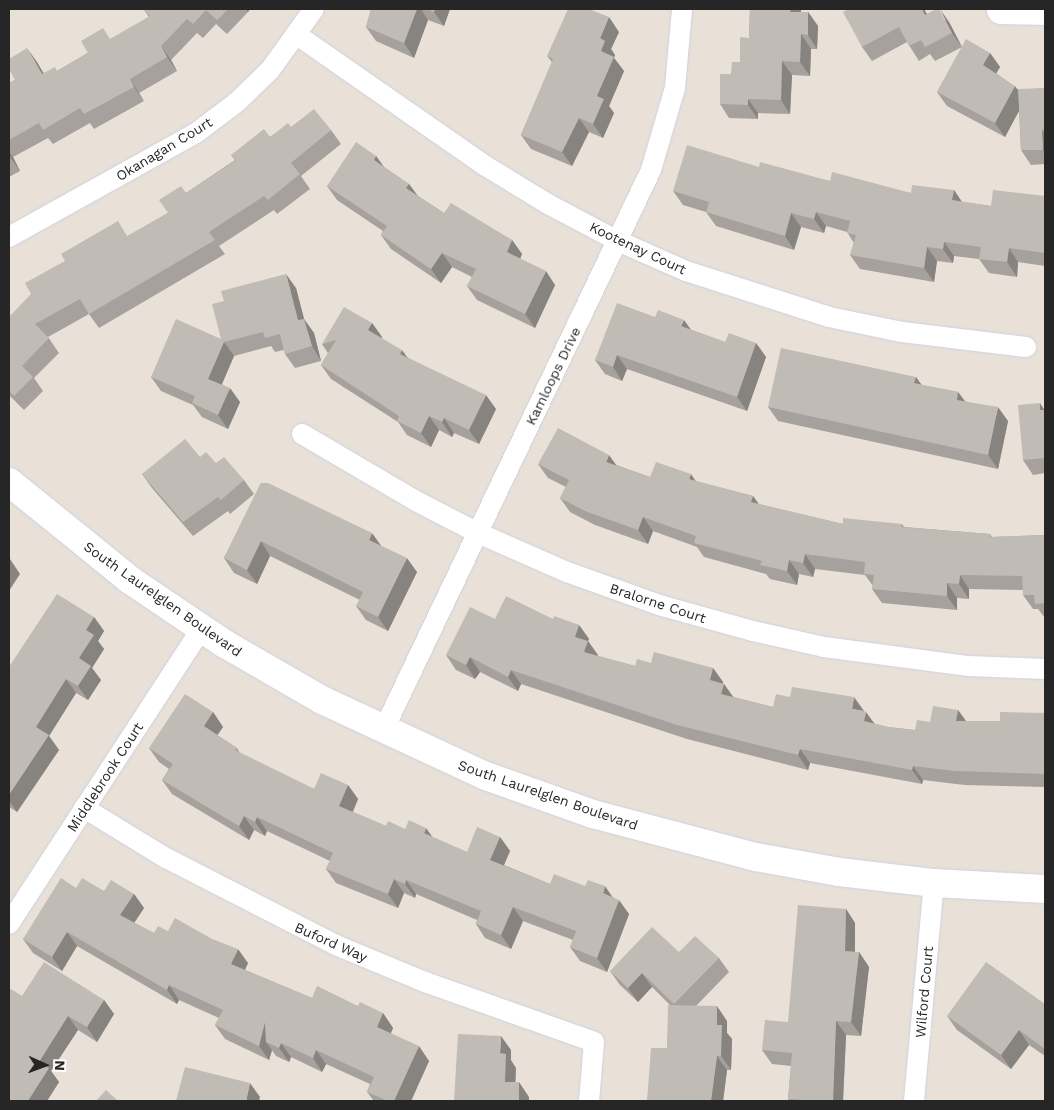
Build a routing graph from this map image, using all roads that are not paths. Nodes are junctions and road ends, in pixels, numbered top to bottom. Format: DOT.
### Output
graph roads {
  1 [pos="314,9"];
  2 [pos="682,9"];
  3 [pos="1001,9"];
  4 [pos="1045,11"];
  5 [pos="297,35"];
  6 [pos="9,237"];
  7 [pos="618,241"];
  8 [pos="1026,347"];
  9 [pos="302,434"];
  10 [pos="9,482"];
  11 [pos="478,533"];
  12 [pos="201,629"];
  13 [pos="1045,669"];
  14 [pos="383,731"];
  15 [pos="84,808"];
  16 [pos="934,883"];
  17 [pos="1045,889"];
  18 [pos="9,924"];
  19 [pos="589,1101"];
  20 [pos="914,1101"];
  1 -- 5 [label="street, Okanagan Court"];
  2 -- 7 [label="street, Kamloops Drive"];
  3 -- 4 [label="street"];
  5 -- 6 [label="street, Okanagan Court"];
  5 -- 7 [label="street, Kootenay Court"];
  7 -- 8 [label="street, Kootenay Court"];
  7 -- 11 [label="street, Kamloops Drive"];
  9 -- 11 [label="street, Bralorne Court"];
  10 -- 12 [label="street, South Laurelglen Boulevard"];
  11 -- 13 [label="street, Bralorne Court"];
  11 -- 14 [label="street, Kamloops Drive"];
  12 -- 14 [label="street, South Laurelglen Boulevard"];
  12 -- 15 [label="street, Middlebrook Court"];
  14 -- 16 [label="street, South Laurelglen Boulevard"];
  15 -- 18 [label="street, Middlebrook Court"];
  15 -- 19 [label="street, Buford Way"];
  16 -- 17 [label="street, South Laurelglen Boulevard"];
  16 -- 20 [label="street, Wilford Court"];
}
